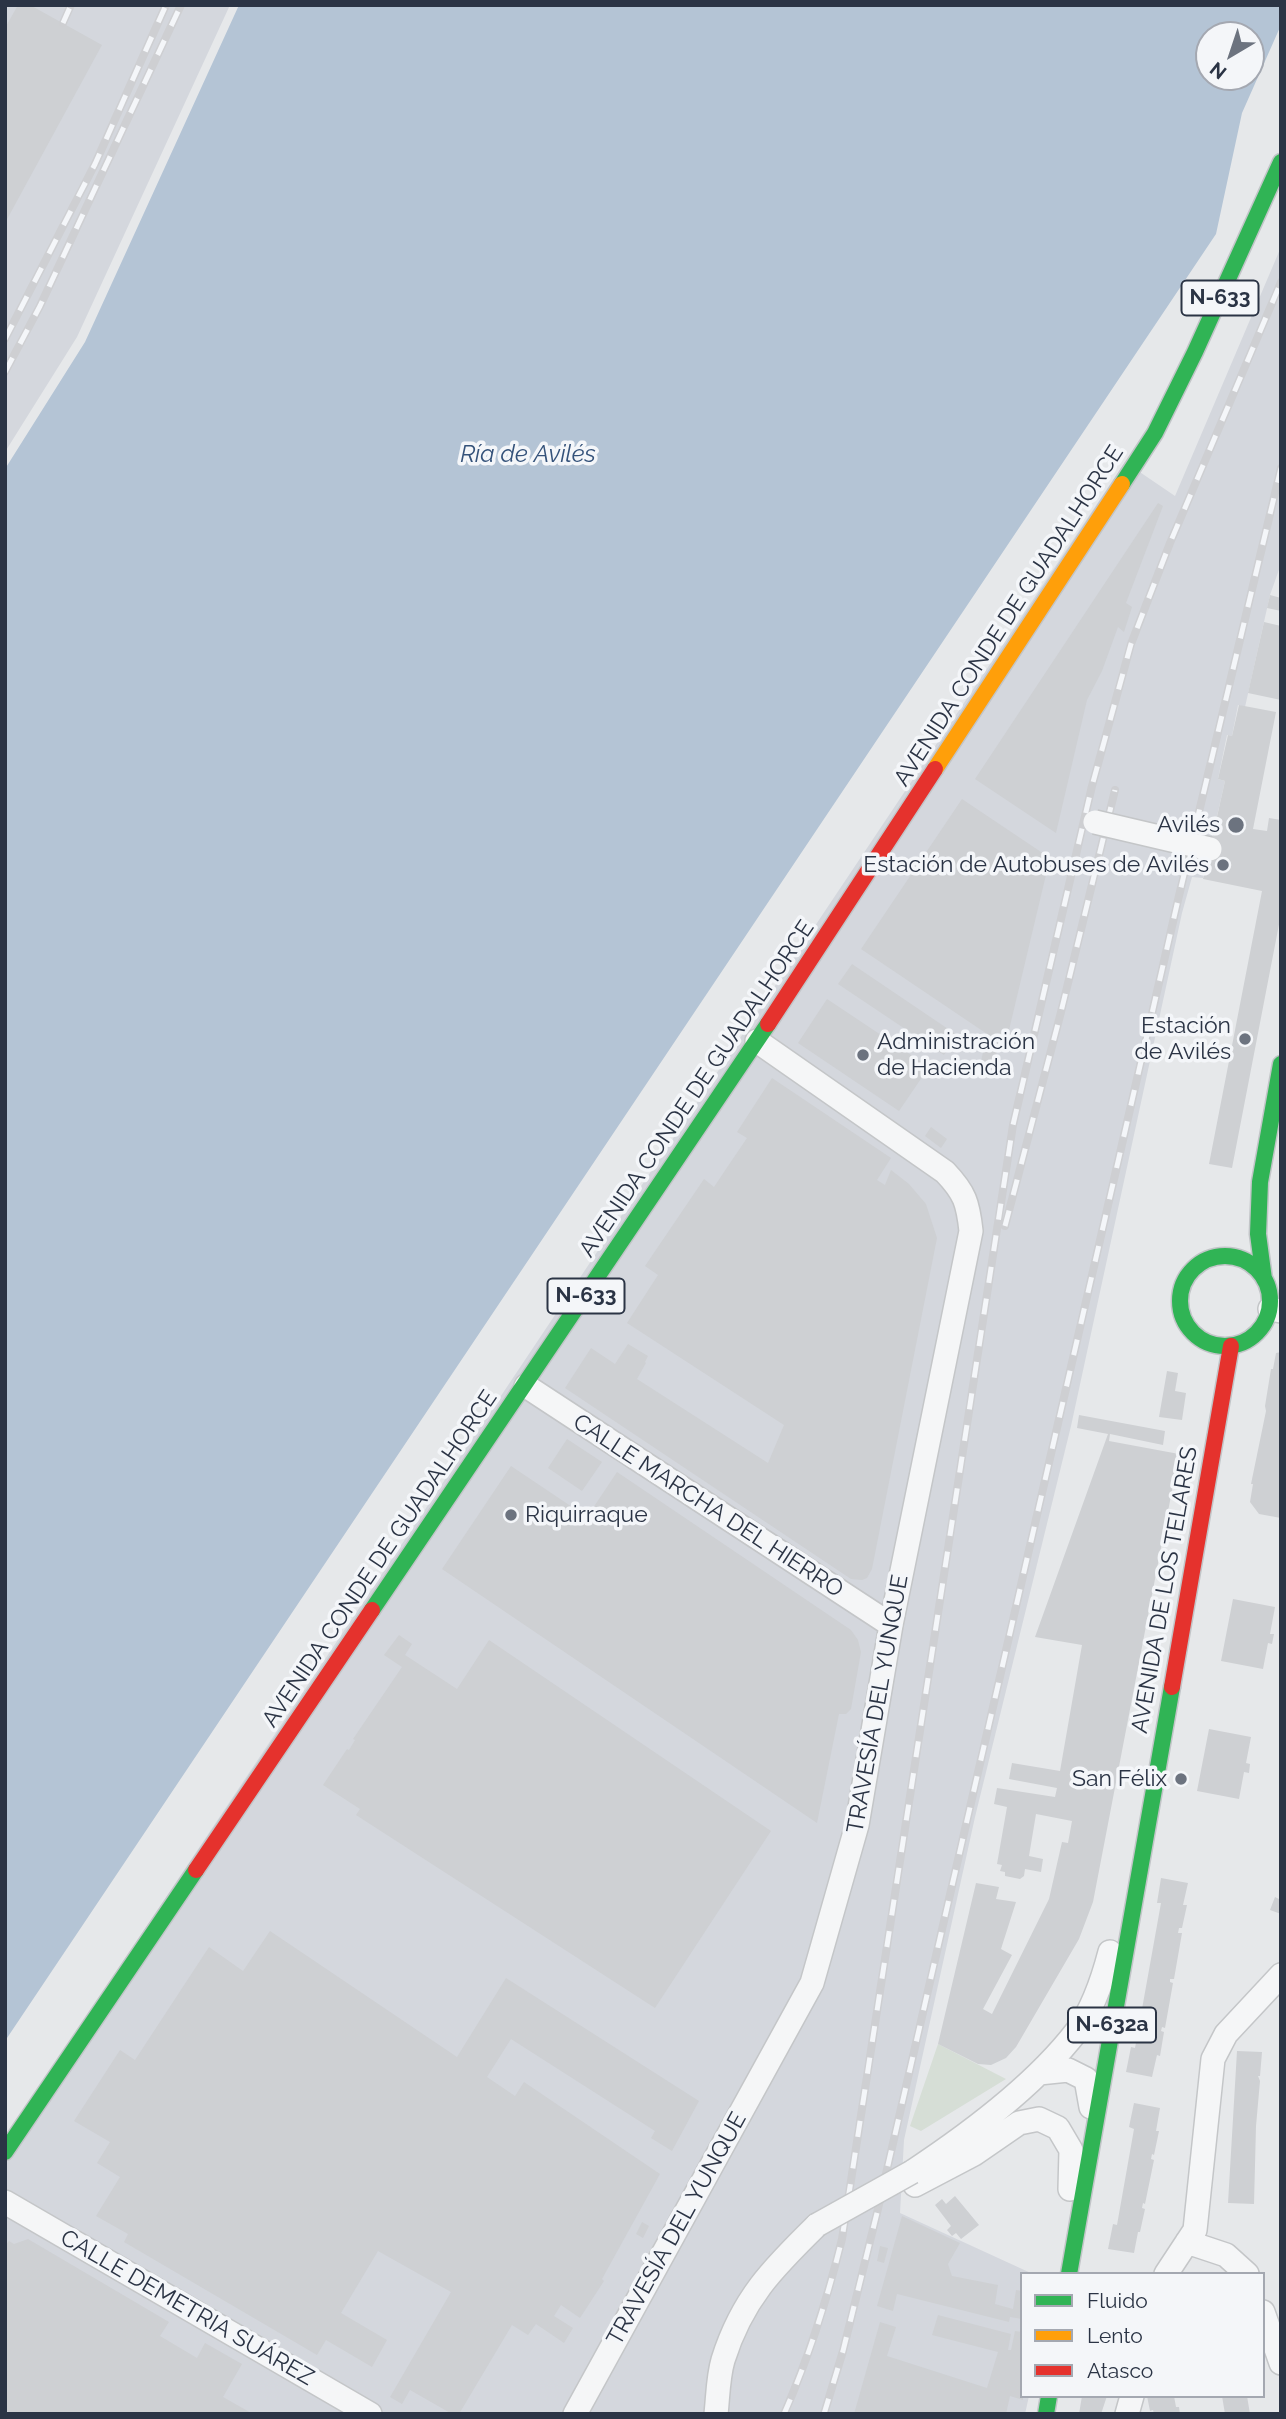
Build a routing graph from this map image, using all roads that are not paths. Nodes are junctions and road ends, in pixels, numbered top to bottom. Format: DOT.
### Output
graph roads {
  1 [pos="1281,162"];
  2 [pos="1095,822"];
  3 [pos="1210,849"];
  4 [pos="757,1041"];
  5 [pos="1281,1064"];
  6 [pos="1260,1182"];
  7 [pos="1242,1213"];
  8 [pos="1224,1241"];
  9 [pos="1209,1258"];
  10 [pos="1264,1279"];
  11 [pos="1275,1310"];
  12 [pos="1199,1338"];
  13 [pos="1231,1346"];
  14 [pos="526,1386"];
  15 [pos="1220,1412"];
  16 [pos="891,1625"];
  17 [pos="1155,1777"];
  18 [pos="1281,1975"];
  19 [pos="1039,2073"];
  20 [pos="1094,2129"];
  21 [pos="5,2152"];
  22 [pos="912,2179"];
  23 [pos="5,2203"];
  24 [pos="1187,2242"];
  25 [pos="1069,2272"];
  26 [pos="1069,2272"];
  27 [pos="1167,2272"];
  28 [pos="1245,2272"];
  29 [pos="1265,2318"];
  30 [pos="1281,2362"];
  31 [pos="370,2414"];
  32 [pos="575,2414"];
  33 [pos="716,2414"];
  1 -- 4 [label="main road, AVENIDA CONDE DE GUADALHORCE / N-633"];
  2 -- 3 [label="street, bridge"];
  4 -- 14 [label="main road, AVENIDA CONDE DE GUADALHORCE / N-633"];
  4 -- 16 [label="street, TRAVESÍA DEL YUNQUE"];
  5 -- 6 [label="main road"];
  6 -- 7 [label="main road"];
  6 -- 10 [label="main road"];
  8 -- 9 [label="main road, N-632a"];
  9 -- 10 [label="main road"];
  9 -- 12 [label="main road, N-632a"];
  10 -- 11 [label="main road"];
  11 -- 13 [label="main road"];
  12 -- 13 [label="main road"];
  12 -- 15 [label="main road, AVENIDA DE LOS TELARES / N-632a"];
  13 -- 15 [label="main road, AVENIDA DE LOS TELARES / N-632a"];
  14 -- 16 [label="street, CALLE MARCHA DEL HIERRO"];
  14 -- 21 [label="main road, AVENIDA CONDE DE GUADALHORCE / N-633"];
  15 -- 17 [label="main road, AVENIDA DE LOS TELARES / N-632a"];
  16 -- 32 [label="street, TRAVESÍA DEL YUNQUE"];
  17 -- 19 [label="street"];
  17 -- 20 [label="main road, N-632a"];
  18 -- 24 [label="street"];
  19 -- 20 [label="street"];
  19 -- 22 [label="street"];
  20 -- 25 [label="main road, N-632a"];
  22 -- 26 [label="street"];
  22 -- 33 [label="street, bridge"];
  23 -- 31 [label="street, CALLE DEMETRIA SUÁREZ"];
  24 -- 27 [label="street"];
  24 -- 28 [label="street"];
  29 -- 30 [label="street"];
}
